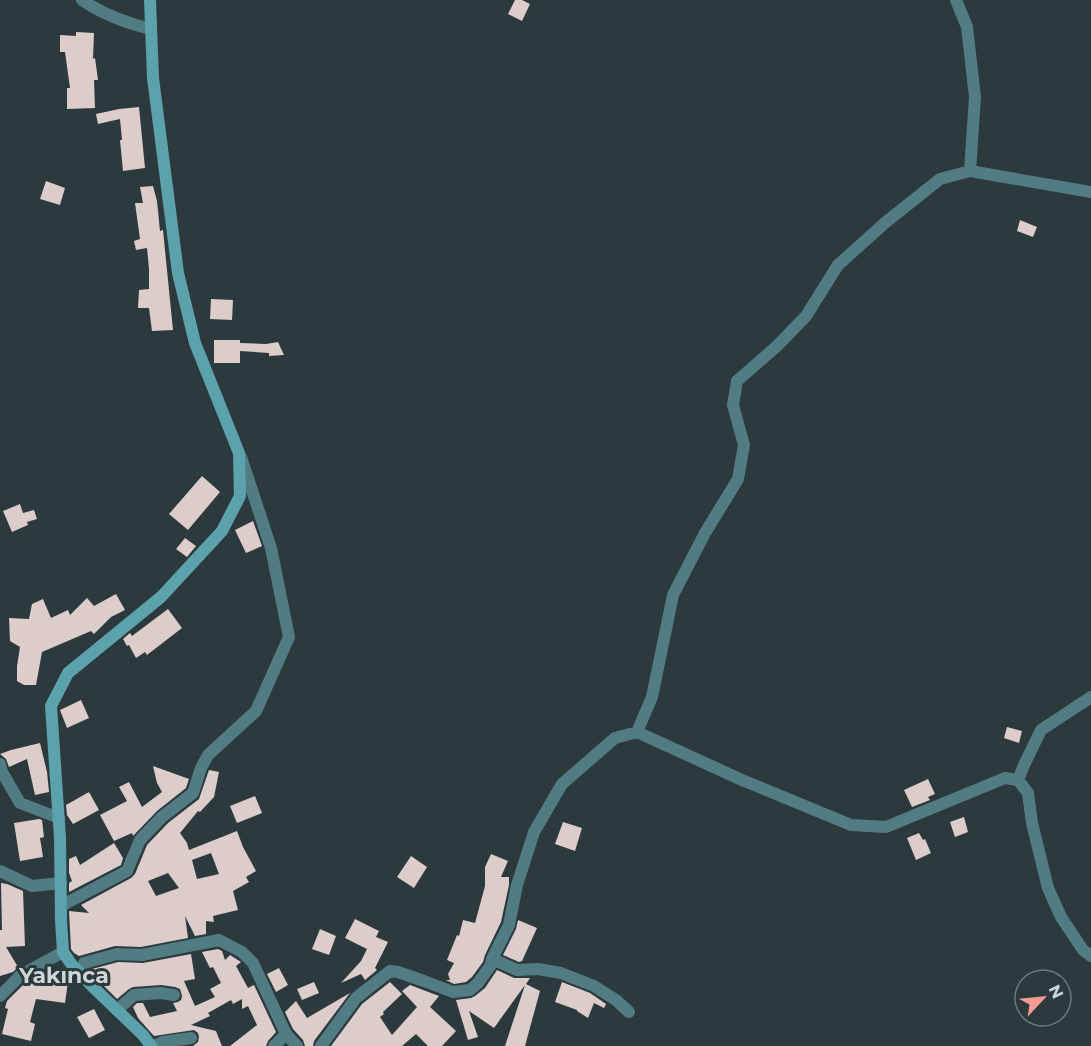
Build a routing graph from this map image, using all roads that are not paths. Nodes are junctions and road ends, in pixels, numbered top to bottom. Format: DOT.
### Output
graph roads {
  1 [pos="82,0"];
  2 [pos="150,0"];
  3 [pos="957,0"];
  4 [pos="151,29"];
  5 [pos="970,171"];
  6 [pos="1091,192"];
  7 [pos="240,453"];
  8 [pos="1091,697"];
  9 [pos="637,732"];
  10 [pos="0,764"];
  11 [pos="1018,780"];
  12 [pos="59,818"];
  13 [pos="0,871"];
  14 [pos="61,883"];
  15 [pos="61,906"];
  16 [pos="63,952"];
  17 [pos="1091,956"];
  18 [pos="492,959"];
  19 [pos="81,975"];
  20 [pos="174,995"];
  21 [pos="0,996"];
  22 [pos="117,1010"];
  23 [pos="629,1012"];
  24 [pos="286,1034"];
  25 [pos="191,1038"];
  26 [pos="152,1046"];
  27 [pos="274,1046"];
  28 [pos="297,1046"];
  29 [pos="321,1046"];
  1 -- 4 [label="street"];
  2 -- 4 [label="main road"];
  3 -- 5 [label="street"];
  4 -- 7 [label="main road"];
  5 -- 6 [label="street"];
  5 -- 9 [label="street"];
  7 -- 12 [label="main road"];
  7 -- 15 [label="street"];
  8 -- 11 [label="street"];
  9 -- 11 [label="street"];
  9 -- 18 [label="street"];
  10 -- 12 [label="street"];
  11 -- 17 [label="street"];
  12 -- 14 [label="main road"];
  13 -- 14 [label="street"];
  14 -- 15 [label="main road"];
  15 -- 16 [label="main road"];
  16 -- 19 [label="main road"];
  16 -- 21 [label="street"];
  18 -- 23 [label="street"];
  18 -- 29 [label="street"];
  19 -- 22 [label="main road"];
  19 -- 24 [label="street"];
  20 -- 22 [label="street"];
  22 -- 26 [label="main road"];
  24 -- 27 [label="street"];
  24 -- 28 [label="street"];
  25 -- 26 [label="street"];
}
